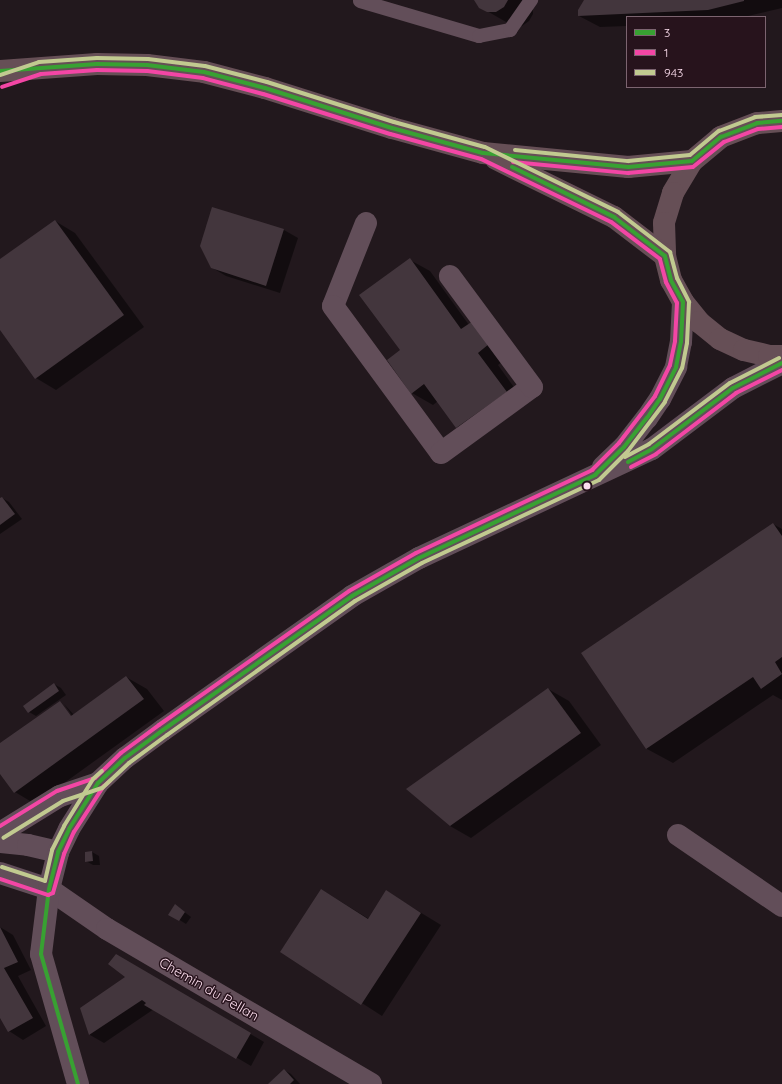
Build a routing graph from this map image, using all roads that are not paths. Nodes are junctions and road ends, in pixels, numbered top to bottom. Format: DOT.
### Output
graph roads {
  1 [pos="531,0"];
  2 [pos="360,1"];
  3 [pos="40,68"];
  4 [pos="0,71"];
  5 [pos="0,81"];
  6 [pos="782,121"];
  7 [pos="483,153"];
  8 [pos="692,161"];
  9 [pos="366,223"];
  10 [pos="665,256"];
  11 [pos="450,276"];
  12 [pos="683,302"];
  13 [pos="782,356"];
  14 [pos="782,363"];
  15 [pos="595,475"];
  16 [pos="98,783"];
  17 [pos="0,833"];
  18 [pos="678,835"];
  19 [pos="0,842"];
  20 [pos="58,852"];
  21 [pos="0,873"];
  22 [pos="49,889"];
  23 [pos="782,906"];
  24 [pos="78,1084"];
  25 [pos="371,1084"];
  1 -- 2 [label="lane"];
  3 -- 4 [label="main road"];
  3 -- 5 [label="main road"];
  3 -- 7 [label="main road"];
  6 -- 8 [label="main road"];
  7 -- 8 [label="main road"];
  7 -- 10 [label="main road"];
  8 -- 10 [label="main road"];
  9 -- 11 [label="street"];
  10 -- 12 [label="main road"];
  12 -- 13 [label="main road"];
  12 -- 15 [label="street"];
  14 -- 15 [label="street"];
  15 -- 16 [label="street"];
  16 -- 17 [label="street"];
  16 -- 20 [label="street"];
  18 -- 23 [label="street"];
  19 -- 20 [label="street"];
  20 -- 22 [label="street"];
  21 -- 22 [label="street, Chemin du Pellan"];
  22 -- 24 [label="street"];
  22 -- 25 [label="street, Chemin du Pellan"];
}
